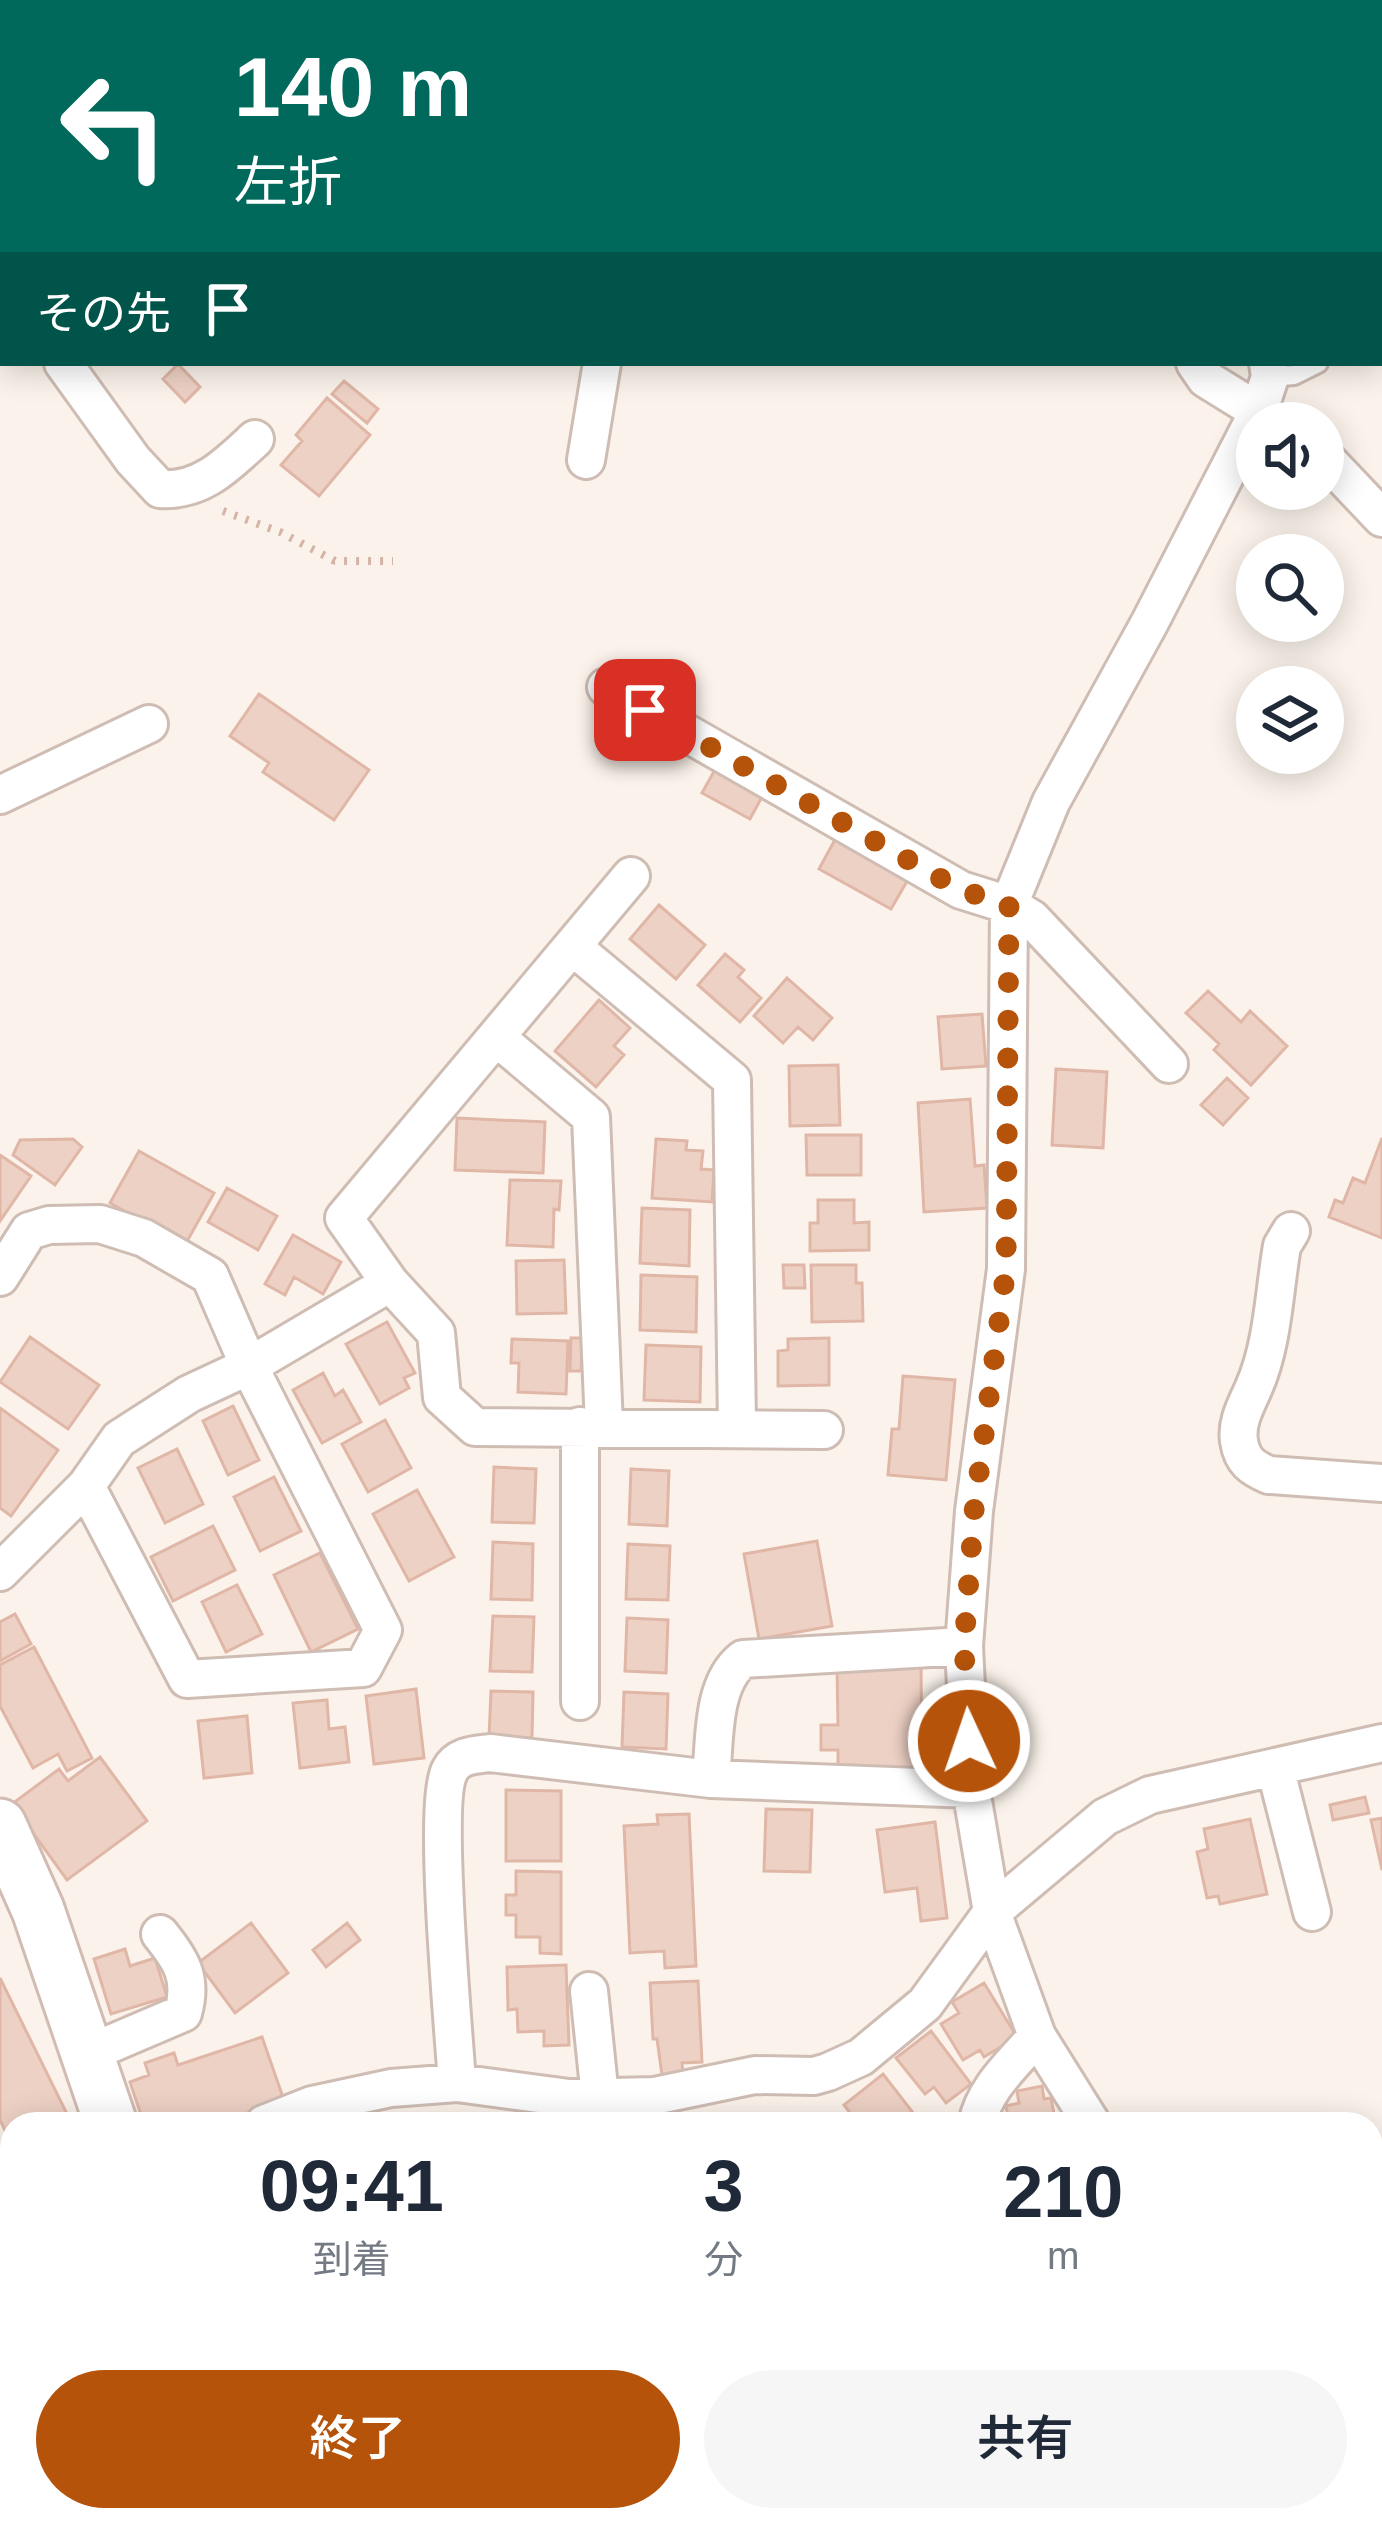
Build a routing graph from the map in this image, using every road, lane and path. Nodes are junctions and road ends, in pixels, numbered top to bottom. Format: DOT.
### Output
graph roads {
  1 [pos="65,366"];
  2 [pos="602,366"];
  3 [pos="1197,366"];
  4 [pos="1312,366"];
  5 [pos="1269,393"];
  6 [pos="255,439"];
  7 [pos="586,460"];
  8 [pos="1344,478"];
  9 [pos="188,486"];
  10 [pos="1382,518"];
  11 [pos="393,562"];
  12 [pos="606,687"];
  13 [pos="149,724"];
  14 [pos="0,795"];
  15 [pos="631,876"];
  16 [pos="1009,905"];
  17 [pos="573,947"];
  18 [pos="496,1037"];
  19 [pos="1169,1064"];
  20 [pos="1292,1232"];
  21 [pos="0,1277"];
  22 [pos="389,1282"];
  23 [pos="249,1366"];
  24 [pos="592,1426"];
  25 [pos="737,1426"];
  26 [pos="824,1430"];
  27 [pos="1382,1483"];
  28 [pos="86,1486"];
  29 [pos="0,1572"];
  30 [pos="964,1646"];
  31 [pos="580,1701"];
  32 [pos="1382,1743"];
  33 [pos="1275,1767"];
  34 [pos="711,1779"];
  35 [pos="971,1789"];
  36 [pos="0,1825"];
  37 [pos="992,1912"];
  38 [pos="1312,1912"];
  39 [pos="160,1934"];
  40 [pos="589,1991"];
  41 [pos="1037,2036"];
  42 [pos="87,2054"];
  43 [pos="457,2083"];
  44 [pos="599,2098"];
  45 [pos="107,2112"];
  46 [pos="294,2112"];
  47 [pos="979,2112"];
  48 [pos="1084,2112"];
  1 -- 9 [label="street"];
  2 -- 7 [label="street"];
  3 -- 5 [label="street"];
  4 -- 5 [label="lane"];
  5 -- 16 [label="street"];
  6 -- 9 [label="street"];
  8 -- 10 [label="street"];
  9 -- 11 [label="path"];
  12 -- 16 [label="street"];
  13 -- 14 [label="street"];
  15 -- 17 [label="street"];
  16 -- 19 [label="street"];
  16 -- 30 [label="street"];
  17 -- 18 [label="street"];
  17 -- 25 [label="street"];
  18 -- 22 [label="street"];
  18 -- 24 [label="street"];
  20 -- 27 [label="street"];
  21 -- 23 [label="street"];
  22 -- 23 [label="street"];
  22 -- 24 [label="street"];
  23 -- 28 [label="street"];
  23 -- 28 [label="street"];
  24 -- 25 [label="street"];
  24 -- 31 [label="street"];
  25 -- 26 [label="street"];
  28 -- 29 [label="street"];
  30 -- 34 [label="street"];
  30 -- 35 [label="street"];
  32 -- 33 [label="street"];
  33 -- 37 [label="street"];
  33 -- 38 [label="street"];
  34 -- 35 [label="street"];
  34 -- 43 [label="street"];
  35 -- 37 [label="street"];
  36 -- 42 [label="street"];
  37 -- 41 [label="street"];
  37 -- 44 [label="street"];
  39 -- 42 [label="street"];
  40 -- 44 [label="street"];
  41 -- 47 [label="street"];
  41 -- 48 [label="street"];
  42 -- 45 [label="street"];
  43 -- 44 [label="street"];
  43 -- 46 [label="street"];
}
